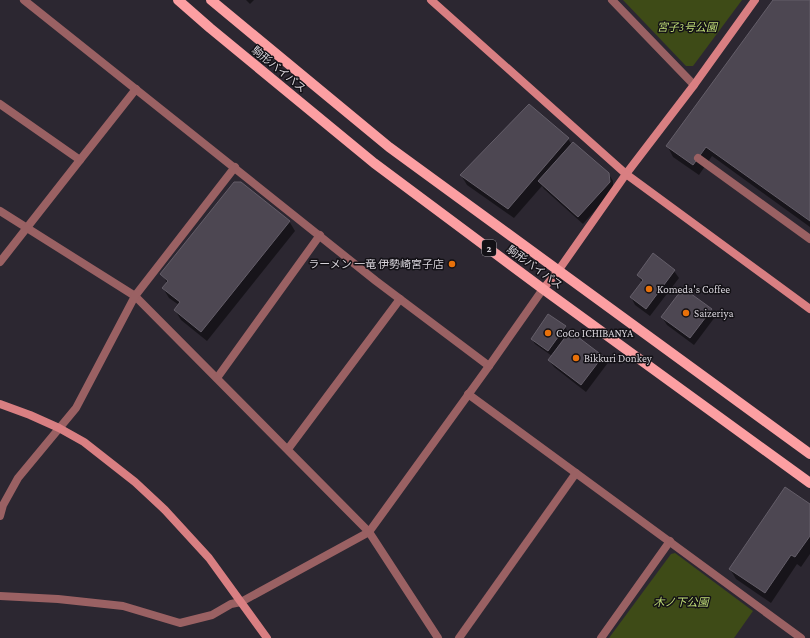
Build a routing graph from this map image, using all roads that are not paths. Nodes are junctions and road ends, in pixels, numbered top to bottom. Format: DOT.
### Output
graph roads {
  1 [pos="24,0"];
  2 [pos="178,0"];
  3 [pos="211,0"];
  4 [pos="431,0"];
  5 [pos="612,0"];
  6 [pos="755,0"];
  7 [pos="694,85"];
  8 [pos="136,89"];
  9 [pos="0,104"];
  10 [pos="698,158"];
  11 [pos="80,160"];
  12 [pos="235,167"];
  13 [pos="626,174"];
  14 [pos="0,211"];
  15 [pos="28,229"];
  16 [pos="320,236"];
  17 [pos="810,239"];
  18 [pos="0,262"];
  19 [pos="558,271"];
  20 [pos="543,289"];
  21 [pos="135,296"];
  22 [pos="400,299"];
  23 [pos="810,309"];
  24 [pos="489,366"];
  25 [pos="217,378"];
  26 [pos="468,394"];
  27 [pos="0,404"];
  28 [pos="59,428"];
  29 [pos="288,449"];
  30 [pos="810,454"];
  31 [pos="576,473"];
  32 [pos="810,483"];
  33 [pos="0,516"];
  34 [pos="369,532"];
  35 [pos="670,541"];
  36 [pos="0,596"];
  37 [pos="241,602"];
  38 [pos="267,638"];
  39 [pos="438,638"];
  40 [pos="459,638"];
  41 [pos="601,638"];
  42 [pos="801,638"];
  1 -- 8 [label="street"];
  2 -- 20 [label="main road, 駒形バイパス / 2"];
  3 -- 19 [label="main road, 駒形バイパス / 2"];
  4 -- 13 [label="street"];
  5 -- 7 [label="street"];
  6 -- 7 [label="street"];
  7 -- 13 [label="street"];
  8 -- 11 [label="street"];
  8 -- 12 [label="street"];
  9 -- 11 [label="street"];
  10 -- 17 [label="street"];
  11 -- 15 [label="street"];
  12 -- 16 [label="street"];
  12 -- 21 [label="street"];
  13 -- 19 [label="street"];
  13 -- 23 [label="street"];
  14 -- 15 [label="street"];
  15 -- 18 [label="street"];
  15 -- 21 [label="street"];
  16 -- 22 [label="street"];
  16 -- 25 [label="street"];
  19 -- 20 [label="street"];
  19 -- 30 [label="main road, 駒形バイパス / 2"];
  20 -- 24 [label="street"];
  20 -- 32 [label="main road, 駒形バイパス / 2"];
  21 -- 25 [label="street"];
  21 -- 28 [label="street"];
  22 -- 24 [label="street"];
  22 -- 29 [label="street"];
  24 -- 26 [label="street"];
  25 -- 29 [label="street"];
  26 -- 31 [label="street"];
  26 -- 34 [label="street"];
  27 -- 28 [label="street"];
  28 -- 33 [label="street"];
  28 -- 37 [label="street"];
  29 -- 34 [label="street"];
  31 -- 35 [label="street"];
  31 -- 40 [label="street"];
  34 -- 37 [label="street"];
  34 -- 39 [label="street"];
  35 -- 41 [label="street"];
  35 -- 42 [label="street"];
  36 -- 37 [label="street"];
  37 -- 38 [label="street"];
}
